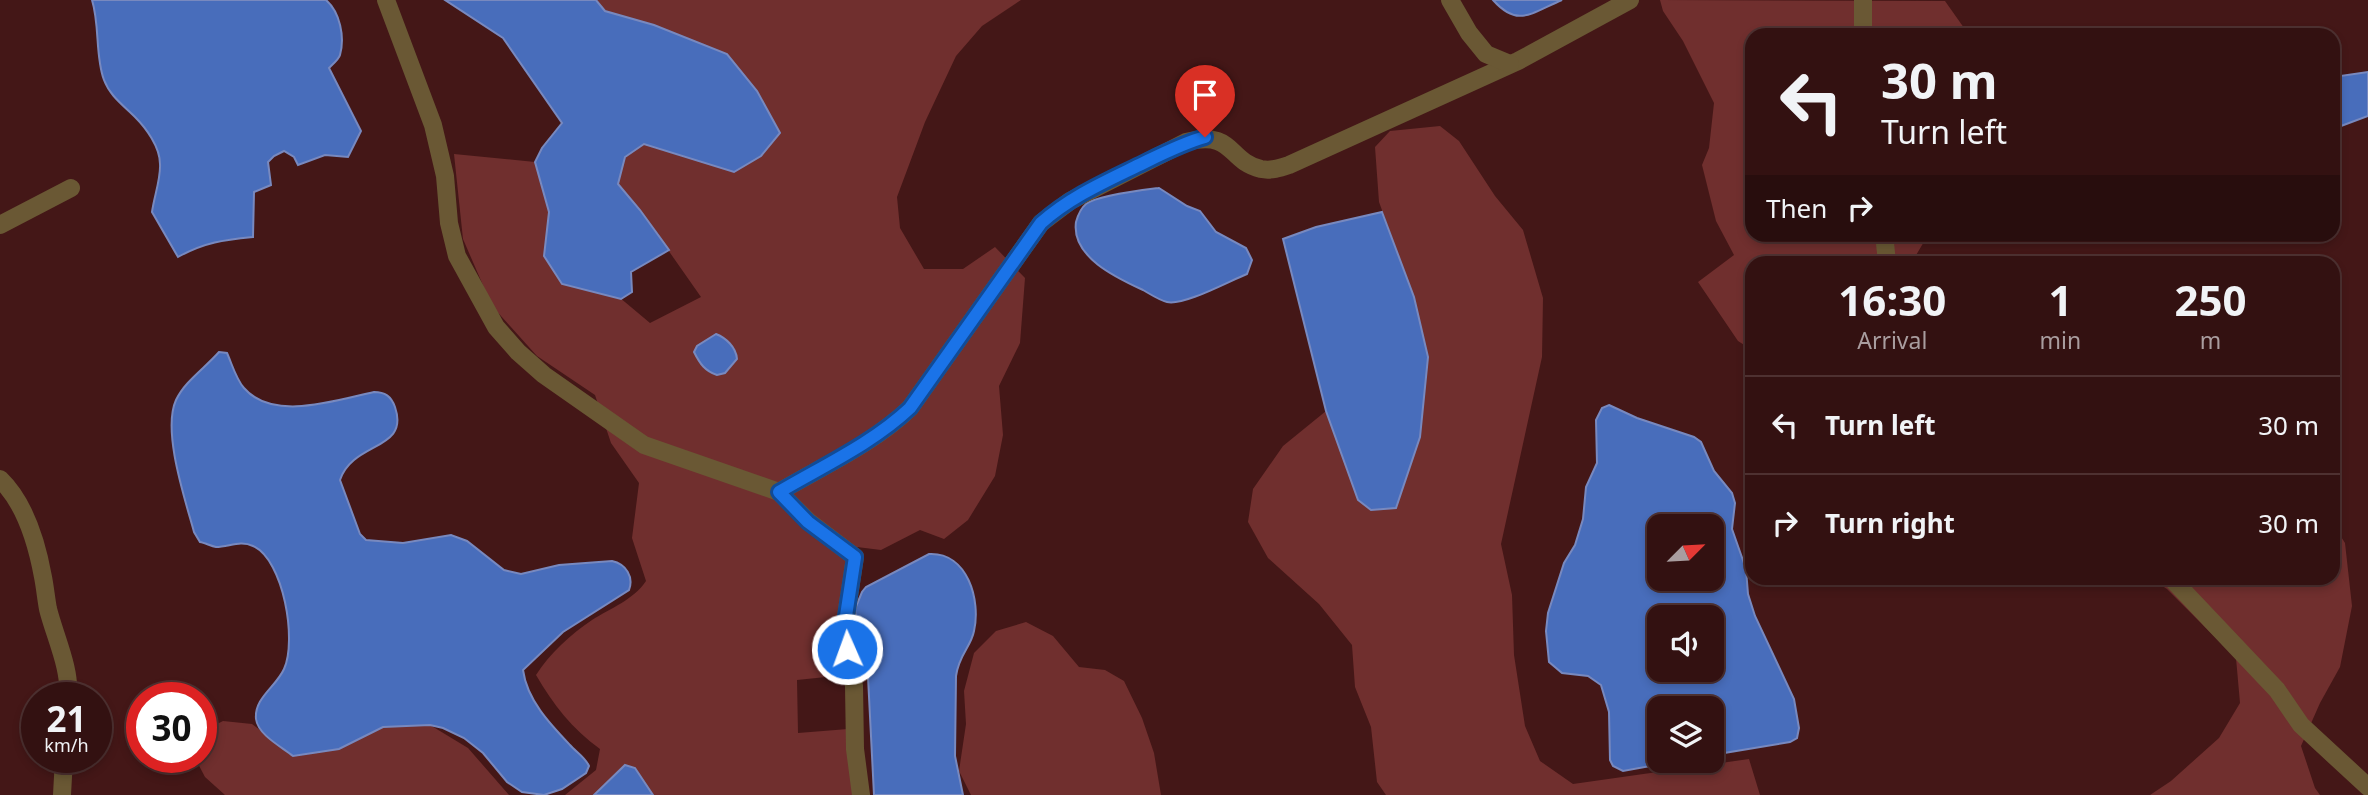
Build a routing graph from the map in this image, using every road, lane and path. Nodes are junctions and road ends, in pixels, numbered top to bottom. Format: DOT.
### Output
graph roads {
  1 [pos="386,0"];
  2 [pos="1450,0"];
  3 [pos="1630,0"];
  4 [pos="1863,0"];
  5 [pos="1863,28"];
  6 [pos="1510,64"];
  7 [pos="71,188"];
  8 [pos="0,225"];
  9 [pos="0,479"];
  10 [pos="779,492"];
  11 [pos="2178,585"];
  12 [pos="68,682"];
  13 [pos="63,773"];
  14 [pos="2368,787"];
  15 [pos="62,795"];
  16 [pos="861,795"];
  1 -- 10 [label="street"];
  2 -- 6 [label="street"];
  3 -- 6 [label="street"];
  4 -- 5 [label="street"];
  6 -- 10 [label="street"];
  7 -- 8 [label="street"];
  9 -- 12 [label="street"];
  10 -- 16 [label="street"];
  11 -- 14 [label="street"];
  13 -- 15 [label="street"];
}
